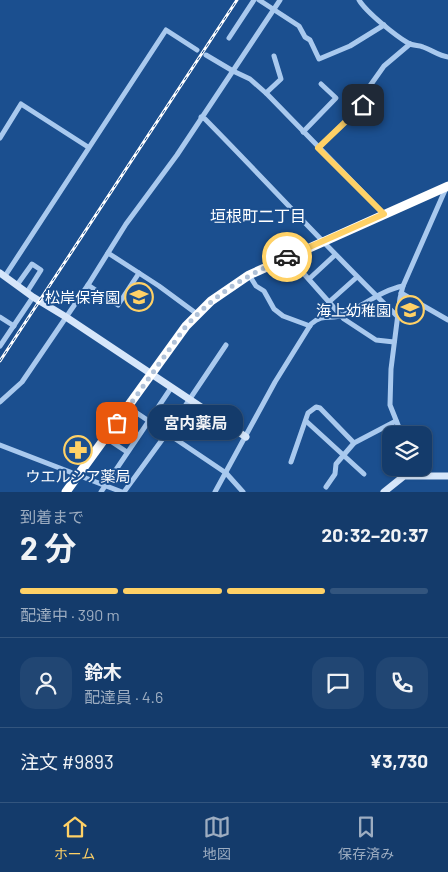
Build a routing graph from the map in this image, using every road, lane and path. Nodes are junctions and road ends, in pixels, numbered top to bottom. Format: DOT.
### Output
graph roads {
  1 [pos="254,0"];
  2 [pos="259,0"];
  3 [pos="280,0"];
  4 [pos="359,0"];
  5 [pos="274,10"];
  6 [pos="384,25"];
  7 [pos="230,38"];
  8 [pos="410,44"];
  9 [pos="197,50"];
  10 [pos="206,55"];
  11 [pos="274,56"];
  12 [pos="448,57"];
  13 [pos="233,71"];
  14 [pos="321,84"];
  15 [pos="266,93"];
  16 [pos="201,117"];
  17 [pos="303,132"];
  18 [pos="0,138"];
  19 [pos="88,147"];
  20 [pos="318,148"];
  21 [pos="447,186"];
  22 [pos="384,214"];
  23 [pos="322,241"];
  24 [pos="108,253"];
  25 [pos="335,254"];
  26 [pos="288,256"];
  27 [pos="139,273"];
  28 [pos="2,274"];
  29 [pos="249,275"];
  30 [pos="357,277"];
  31 [pos="309,279"];
  32 [pos="17,285"];
  33 [pos="88,285"];
  34 [pos="403,286"];
  35 [pos="401,293"];
  36 [pos="30,294"];
  37 [pos="377,297"];
  38 [pos="329,302"];
  39 [pos="197,314"];
  40 [pos="340,316"];
  41 [pos="66,317"];
  42 [pos="398,317"];
  43 [pos="0,318"];
  44 [pos="448,320"];
  45 [pos="14,326"];
  46 [pos="310,326"];
  47 [pos="394,342"];
  48 [pos="226,344"];
  49 [pos="0,346"];
  50 [pos="152,374"];
  51 [pos="171,388"];
  52 [pos="189,401"];
  53 [pos="0,402"];
  54 [pos="128,407"];
  55 [pos="148,421"];
  56 [pos="396,421"];
  57 [pos="306,422"];
  58 [pos="398,426"];
  59 [pos="167,434"];
  60 [pos="246,437"];
  61 [pos="106,438"];
  62 [pos="354,443"];
  63 [pos="0,445"];
  64 [pos="127,452"];
  65 [pos="343,456"];
  66 [pos="291,462"];
  67 [pos="226,473"];
  68 [pos="364,474"];
  69 [pos="79,476"];
  70 [pos="407,476"];
  71 [pos="432,476"];
  72 [pos="448,476"];
  73 [pos="104,486"];
  74 [pos="326,488"];
  75 [pos="66,492"];
  76 [pos="101,492"];
  77 [pos="123,492"];
  78 [pos="216,492"];
  79 [pos="243,492"];
  80 [pos="384,492"];
  1 -- 7 [label="street"];
  2 -- 5 [label="street"];
  3 -- 5 [label="street"];
  4 -- 6 [label="street"];
  5 -- 6 [label="street"];
  5 -- 13 [label="street"];
  6 -- 8 [label="street"];
  8 -- 12 [label="street"];
  8 -- 20 [label="street"];
  9 -- 19 [label="street"];
  10 -- 13 [label="street"];
  11 -- 15 [label="street"];
  13 -- 15 [label="street"];
  13 -- 16 [label="street"];
  14 -- 17 [label="street"];
  15 -- 17 [label="street"];
  16 -- 23 [label="street"];
  16 -- 24 [label="street"];
  17 -- 20 [label="street"];
  18 -- 19 [label="street"];
  19 -- 28 [label="street"];
  20 -- 22 [label="street"];
  21 -- 22 [label="highway"];
  21 -- 34 [label="street"];
  22 -- 23 [label="highway"];
  23 -- 25 [label="street"];
  23 -- 26 [label="highway"];
  24 -- 27 [label="street"];
  24 -- 33 [label="street"];
  25 -- 30 [label="street"];
  25 -- 31 [label="street"];
  26 -- 29 [label="highway"];
  26 -- 31 [label="street"];
  27 -- 33 [label="street"];
  27 -- 39 [label="street"];
  28 -- 32 [label="street"];
  29 -- 39 [label="highway"];
  29 -- 46 [label="street"];
  30 -- 37 [label="street"];
  30 -- 38 [label="street"];
  31 -- 38 [label="street"];
  32 -- 36 [label="street"];
  32 -- 36 [label="street"];
  33 -- 41 [label="street"];
  34 -- 35 [label="street"];
  34 -- 37 [label="street"];
  35 -- 42 [label="street"];
  35 -- 44 [label="street"];
  36 -- 41 [label="street"];
  36 -- 45 [label="street"];
  37 -- 40 [label="street"];
  37 -- 42 [label="street"];
  38 -- 40 [label="street"];
  39 -- 50 [label="highway"];
  40 -- 46 [label="street"];
  40 -- 47 [label="street"];
  41 -- 50 [label="street"];
  41 -- 53 [label="street"];
  42 -- 47 [label="street"];
  43 -- 45 [label="street"];
  45 -- 49 [label="street"];
  46 -- 60 [label="street"];
  47 -- 56 [label="street"];
  48 -- 52 [label="street"];
  50 -- 51 [label="street"];
  50 -- 54 [label="highway"];
  51 -- 52 [label="street"];
  51 -- 55 [label="street"];
  52 -- 59 [label="street"];
  52 -- 60 [label="street"];
  54 -- 55 [label="street"];
  54 -- 61 [label="highway"];
  55 -- 59 [label="street"];
  55 -- 64 [label="street"];
  56 -- 58 [label="street"];
  56 -- 62 [label="street"];
  57 -- 62 [label="street"];
  57 -- 65 [label="street"];
  57 -- 66 [label="street"];
  59 -- 67 [label="street"];
  59 -- 77 [label="street"];
  60 -- 67 [label="street"];
  61 -- 64 [label="street"];
  61 -- 69 [label="highway"];
  62 -- 65 [label="street"];
  63 -- 69 [label="street"];
  64 -- 73 [label="street"];
  65 -- 68 [label="street"];
  65 -- 74 [label="street"];
  67 -- 78 [label="street"];
  67 -- 79 [label="street"];
  69 -- 73 [label="street"];
  69 -- 75 [label="highway"];
  70 -- 80 [label="street"];
  71 -- 72 [label="street"];
  73 -- 76 [label="street"];
  73 -- 77 [label="street"];
}
